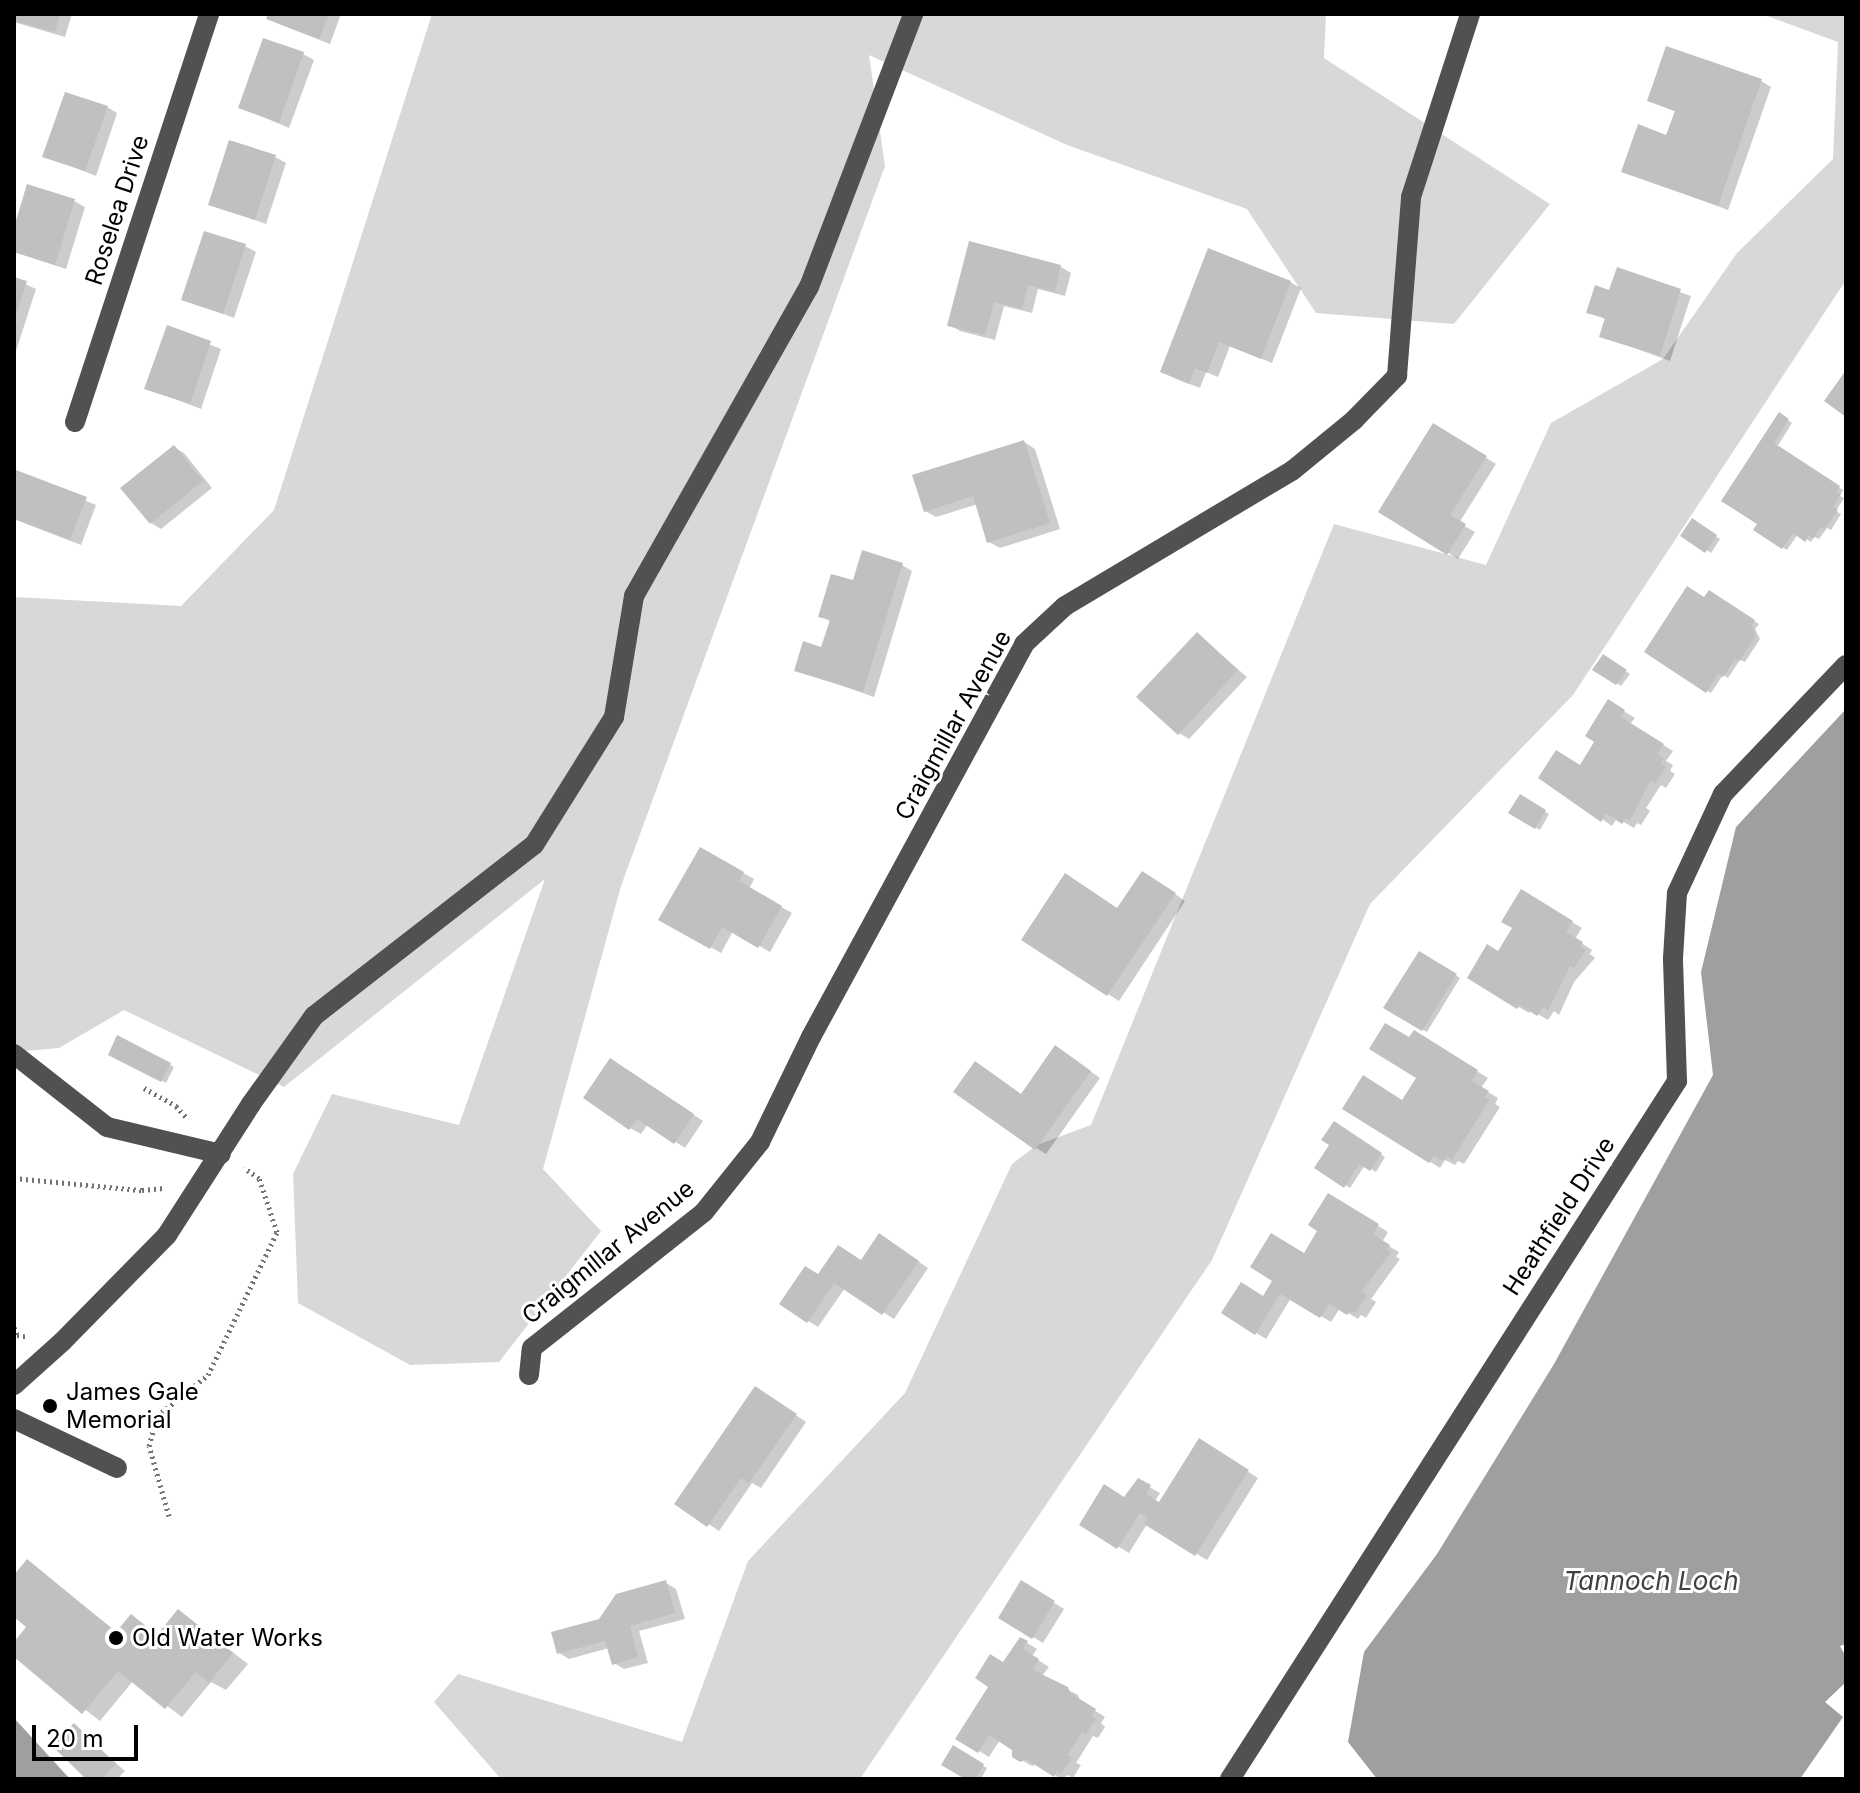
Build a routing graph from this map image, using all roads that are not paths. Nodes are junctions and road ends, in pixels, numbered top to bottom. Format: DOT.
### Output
graph roads {
  1 [pos="209,14"];
  2 [pos="913,14"];
  3 [pos="1470,14"];
  4 [pos="75,422"];
  5 [pos="1846,665"];
  6 [pos="14,1054"];
  7 [pos="221,1154"];
  8 [pos="529,1375"];
  9 [pos="14,1385"];
  10 [pos="14,1419"];
  11 [pos="117,1468"];
  12 [pos="1230,1779"];
  1 -- 4 [label="street, Roselea Drive"];
  2 -- 7 [label="street"];
  3 -- 8 [label="street, Craigmillar Avenue"];
  5 -- 12 [label="street, Heathfield Drive"];
  6 -- 7 [label="street"];
  7 -- 9 [label="street"];
  10 -- 11 [label="street"];
}
